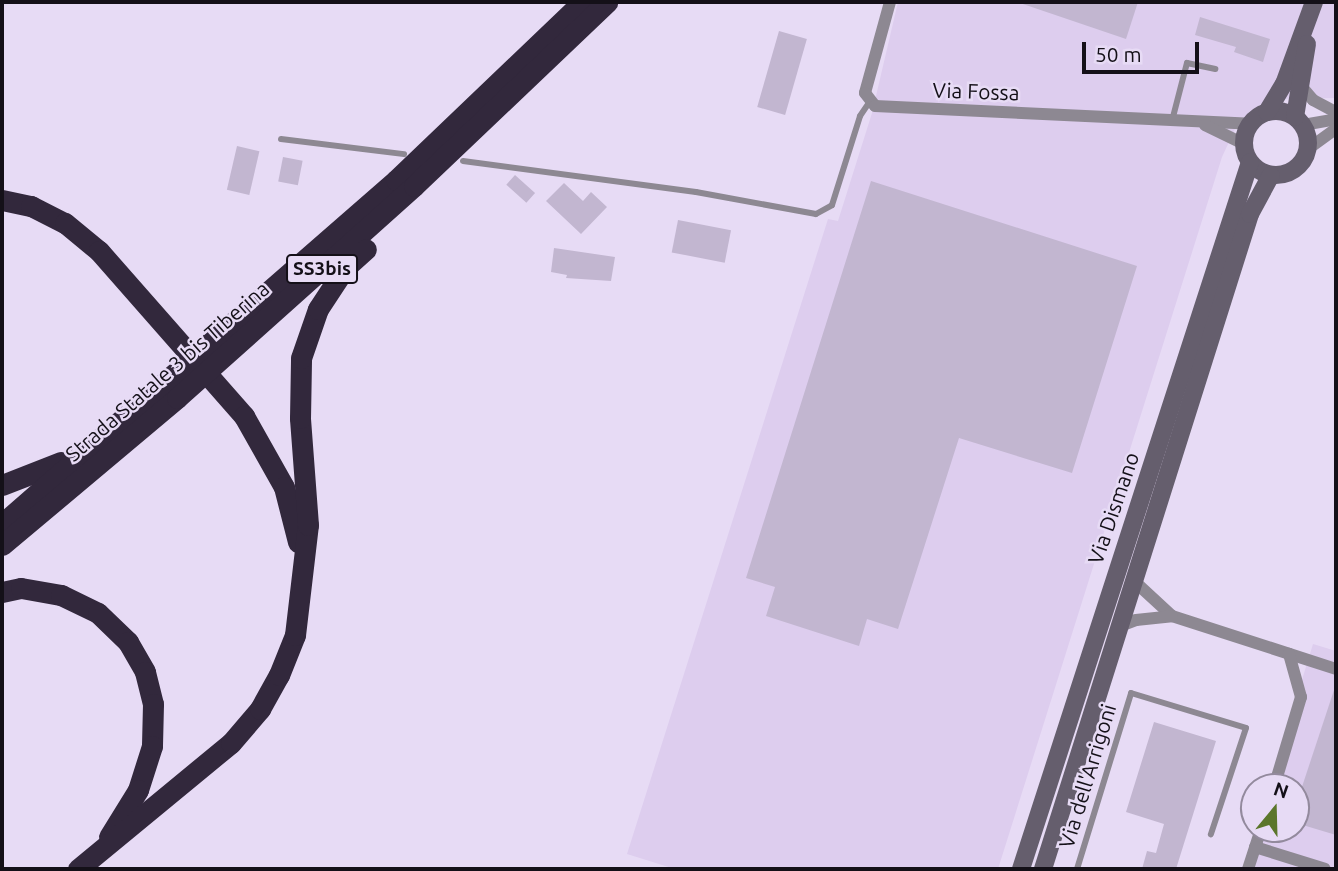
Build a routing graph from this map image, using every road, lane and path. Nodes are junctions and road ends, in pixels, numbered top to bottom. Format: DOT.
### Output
graph roads {
  1 [pos="582,2"];
  2 [pos="607,2"];
  3 [pos="890,2"];
  4 [pos="1314,3"];
  5 [pos="1216,69"];
  6 [pos="1301,86"];
  7 [pos="870,101"];
  8 [pos="1267,112"];
  9 [pos="1336,112"];
  10 [pos="1173,117"];
  11 [pos="1188,118"];
  12 [pos="1336,119"];
  13 [pos="471,120"];
  14 [pos="1299,121"];
  15 [pos="1251,124"];
  16 [pos="1336,129"];
  17 [pos="281,139"];
  18 [pos="1244,144"];
  19 [pos="1308,149"];
  20 [pos="404,154"];
  21 [pos="463,161"];
  22 [pos="1250,162"];
  23 [pos="1272,175"];
  24 [pos="405,183"];
  25 [pos="2,200"];
  26 [pos="172,391"];
  27 [pos="2,485"];
  28 [pos="2,524"];
  29 [pos="2,545"];
  30 [pos="304,579"];
  31 [pos="1133,580"];
  32 [pos="2,592"];
  33 [pos="1172,616"];
  34 [pos="1118,627"];
  35 [pos="1289,654"];
  36 [pos="1336,669"];
  37 [pos="1277,773"];
  38 [pos="1211,834"];
  39 [pos="1256,843"];
  40 [pos="1255,847"];
  41 [pos="101,851"];
  42 [pos="78,869"];
  43 [pos="1021,869"];
  44 [pos="1044,869"];
  45 [pos="1077,869"];
  46 [pos="1248,869"];
  47 [pos="1325,869"];
  1 -- 13 [label="highway, Strada Statale 3 bis Tiberina / SS3bis"];
  2 -- 13 [label="highway, Strada Statale 3 bis Tiberina / SS3bis"];
  3 -- 7 [label="street"];
  4 -- 6 [label="main road"];
  4 -- 8 [label="main road"];
  5 -- 10 [label="lane"];
  6 -- 9 [label="street"];
  6 -- 14 [label="main road"];
  7 -- 10 [label="street, Via Fossa"];
  7 -- 21 [label="lane"];
  8 -- 14 [label="main road"];
  8 -- 15 [label="main road"];
  10 -- 11 [label="street, Via Fossa"];
  11 -- 15 [label="street, Via Fossa"];
  11 -- 18 [label="street, Via Fossa"];
  12 -- 14 [label="street"];
  13 -- 24 [label="highway, Strada Statale 3 bis Tiberina / SS3bis"];
  14 -- 19 [label="main road"];
  15 -- 18 [label="main road"];
  16 -- 19 [label="street"];
  17 -- 20 [label="lane"];
  18 -- 22 [label="main road"];
  19 -- 23 [label="main road"];
  22 -- 23 [label="main road"];
  22 -- 43 [label="main road, Via Dismano"];
  23 -- 31 [label="main road, Via Dismano"];
  24 -- 26 [label="highway, Strada Statale 3 bis Tiberina / SS3bis"];
  24 -- 30 [label="highway"];
  25 -- 30 [label="highway"];
  26 -- 27 [label="highway"];
  26 -- 28 [label="highway, Strada Statale 3 bis Tiberina / SS3bis"];
  26 -- 29 [label="highway, Strada Statale 3 bis Tiberina / SS3bis"];
  30 -- 41 [label="highway"];
  31 -- 33 [label="street"];
  31 -- 34 [label="main road, Via Dismano"];
  32 -- 41 [label="highway"];
  33 -- 34 [label="street"];
  33 -- 35 [label="street"];
  34 -- 44 [label="main road, Via Dismano"];
  35 -- 36 [label="street"];
  35 -- 37 [label="street"];
  38 -- 45 [label="lane, Via dell'Arrigoni"];
  39 -- 40 [label="street"];
  40 -- 46 [label="street"];
  40 -- 47 [label="street"];
  41 -- 42 [label="highway"];
}
